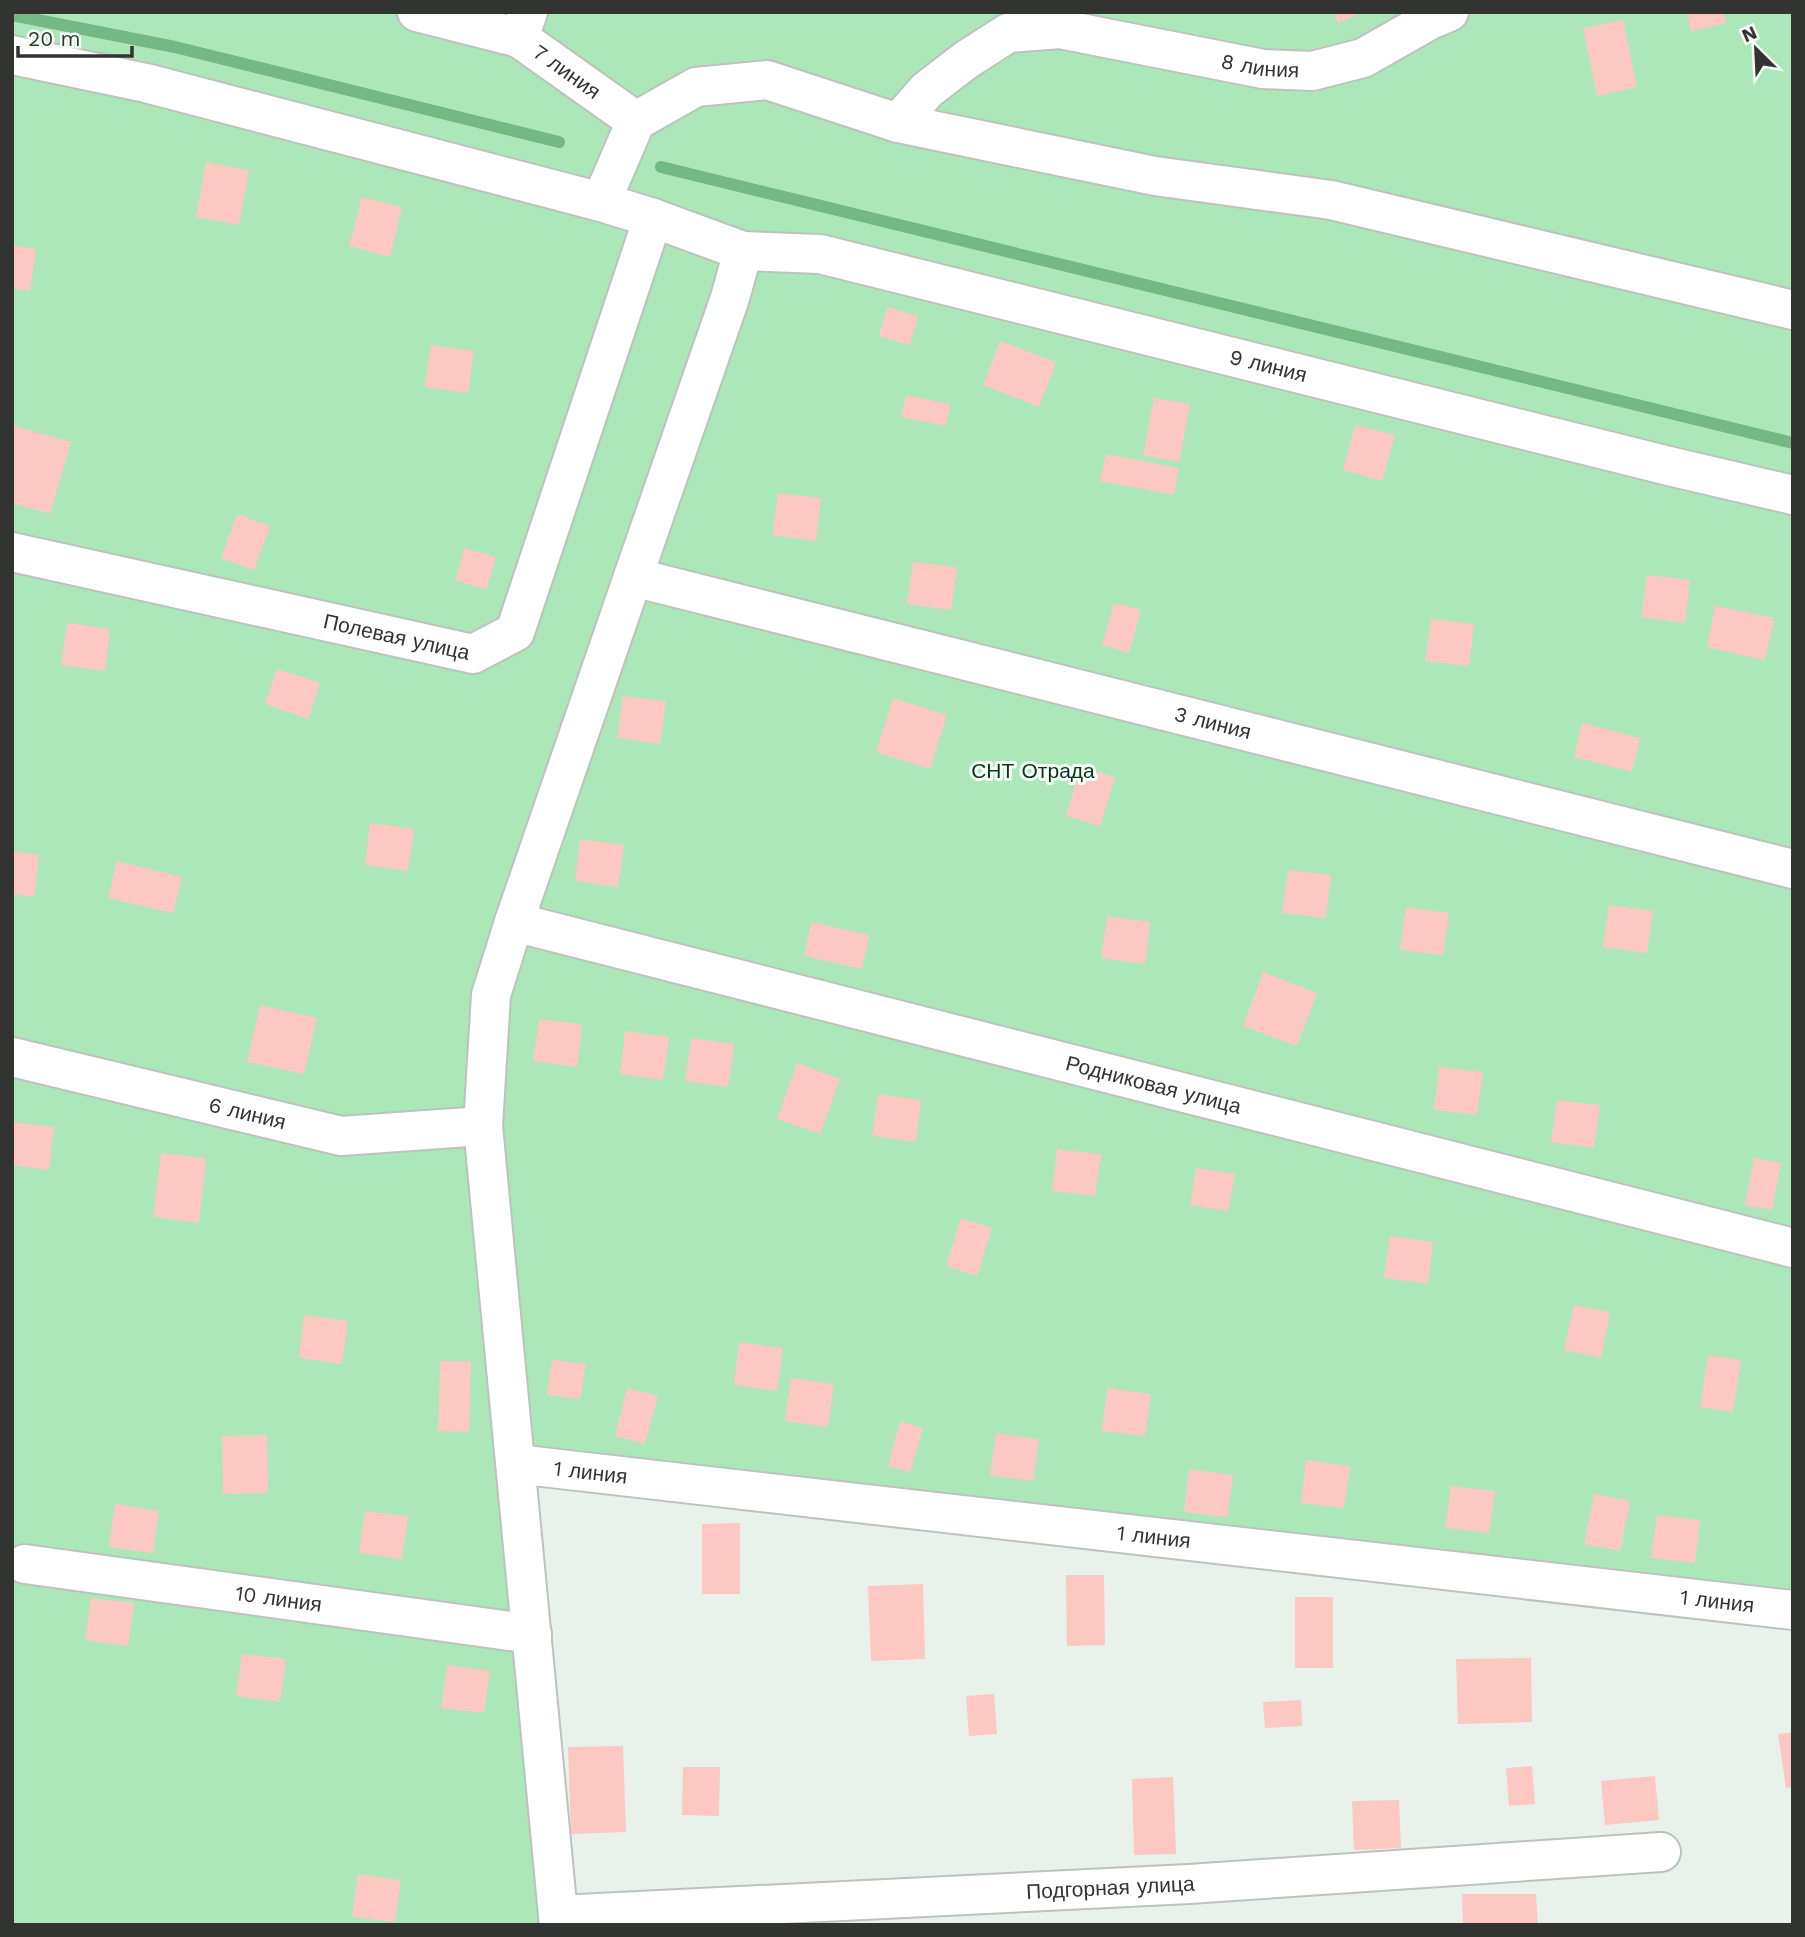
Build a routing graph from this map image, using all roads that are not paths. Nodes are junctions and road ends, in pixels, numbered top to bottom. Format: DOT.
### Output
graph roads {
  1 [pos="417,12"];
  2 [pos="1449,12"];
  3 [pos="523,25"];
  4 [pos="12,55"];
  5 [pos="636,121"];
  6 [pos="898,123"];
  7 [pos="601,202"];
  8 [pos="653,218"];
  9 [pos="743,251"];
  10 [pos="1793,310"];
  11 [pos="1793,495"];
  12 [pos="12,552"];
  13 [pos="633,577"];
  14 [pos="1793,869"];
  15 [pos="514,922"];
  16 [pos="12,1057"];
  17 [pos="483,1126"];
  18 [pos="1793,1248"];
  19 [pos="516,1464"];
  20 [pos="25,1564"];
  21 [pos="1793,1610"];
  22 [pos="532,1634"];
  23 [pos="1661,1852"];
  24 [pos="558,1920"];
  1 -- 3 [label="street"];
  2 -- 6 [label="street, 8 линия"];
  3 -- 5 [label="street, 7 линия"];
  4 -- 7 [label="street, 9 линия"];
  5 -- 6 [label="street"];
  5 -- 7 [label="street"];
  6 -- 10 [label="street"];
  7 -- 8 [label="street, 9 линия"];
  8 -- 9 [label="street, 9 линия"];
  8 -- 12 [label="street, Полевая улица"];
  9 -- 11 [label="street, 9 линия"];
  9 -- 13 [label="street"];
  13 -- 14 [label="street, 3 линия"];
  13 -- 15 [label="street"];
  15 -- 17 [label="street"];
  15 -- 18 [label="street, Родниковая улица"];
  16 -- 17 [label="street, 6 линия"];
  17 -- 19 [label="street"];
  19 -- 21 [label="street, 1 линия"];
  19 -- 22 [label="street"];
  20 -- 22 [label="street, 10 линия"];
  22 -- 24 [label="street"];
  23 -- 24 [label="street, Подгорная улица"];
}
